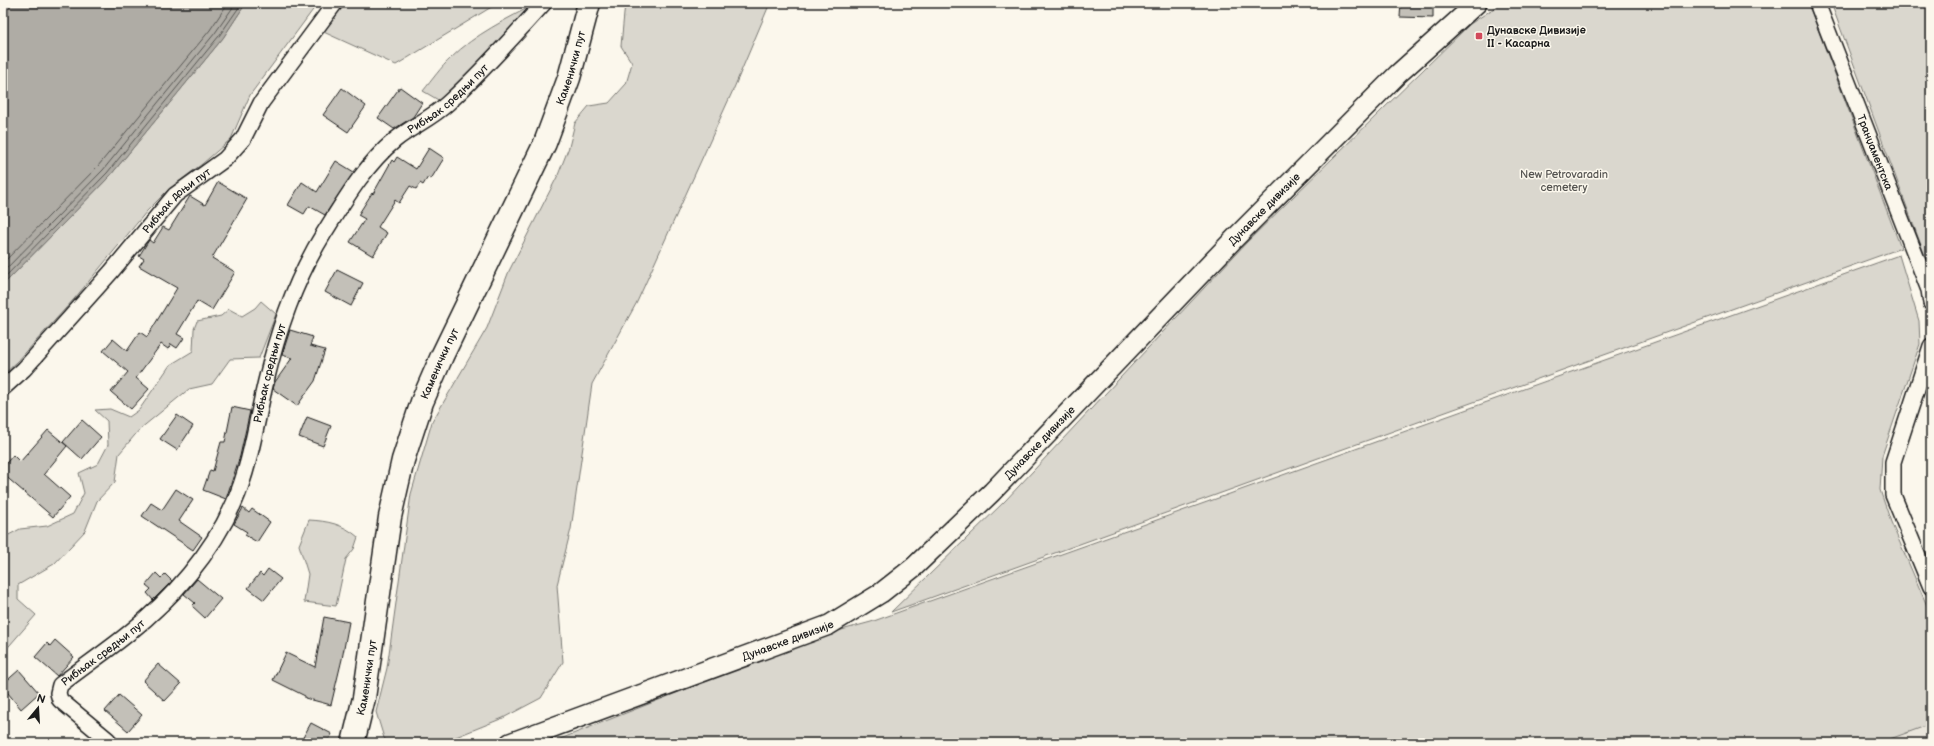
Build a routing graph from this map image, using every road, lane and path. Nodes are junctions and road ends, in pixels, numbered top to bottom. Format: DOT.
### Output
graph roads {
  1 [pos="335,3"];
  2 [pos="544,3"];
  3 [pos="589,3"];
  4 [pos="1477,3"];
  5 [pos="1817,3"];
  6 [pos="1931,303"];
  7 [pos="1931,346"];
  8 [pos="3,388"];
  9 [pos="1931,587"];
  10 [pos="108,743"];
  11 [pos="353,743"];
  12 [pos="510,743"];
  1 -- 8 [label="street, Рибњак доњи пут"];
  2 -- 10 [label="street, Рибњак средњи пут"];
  3 -- 11 [label="main road, Каменички пут"];
  4 -- 12 [label="street, Дунавске дивизије"];
  5 -- 6 [label="street, Транџаментска"];
  7 -- 9 [label="street"];
}
